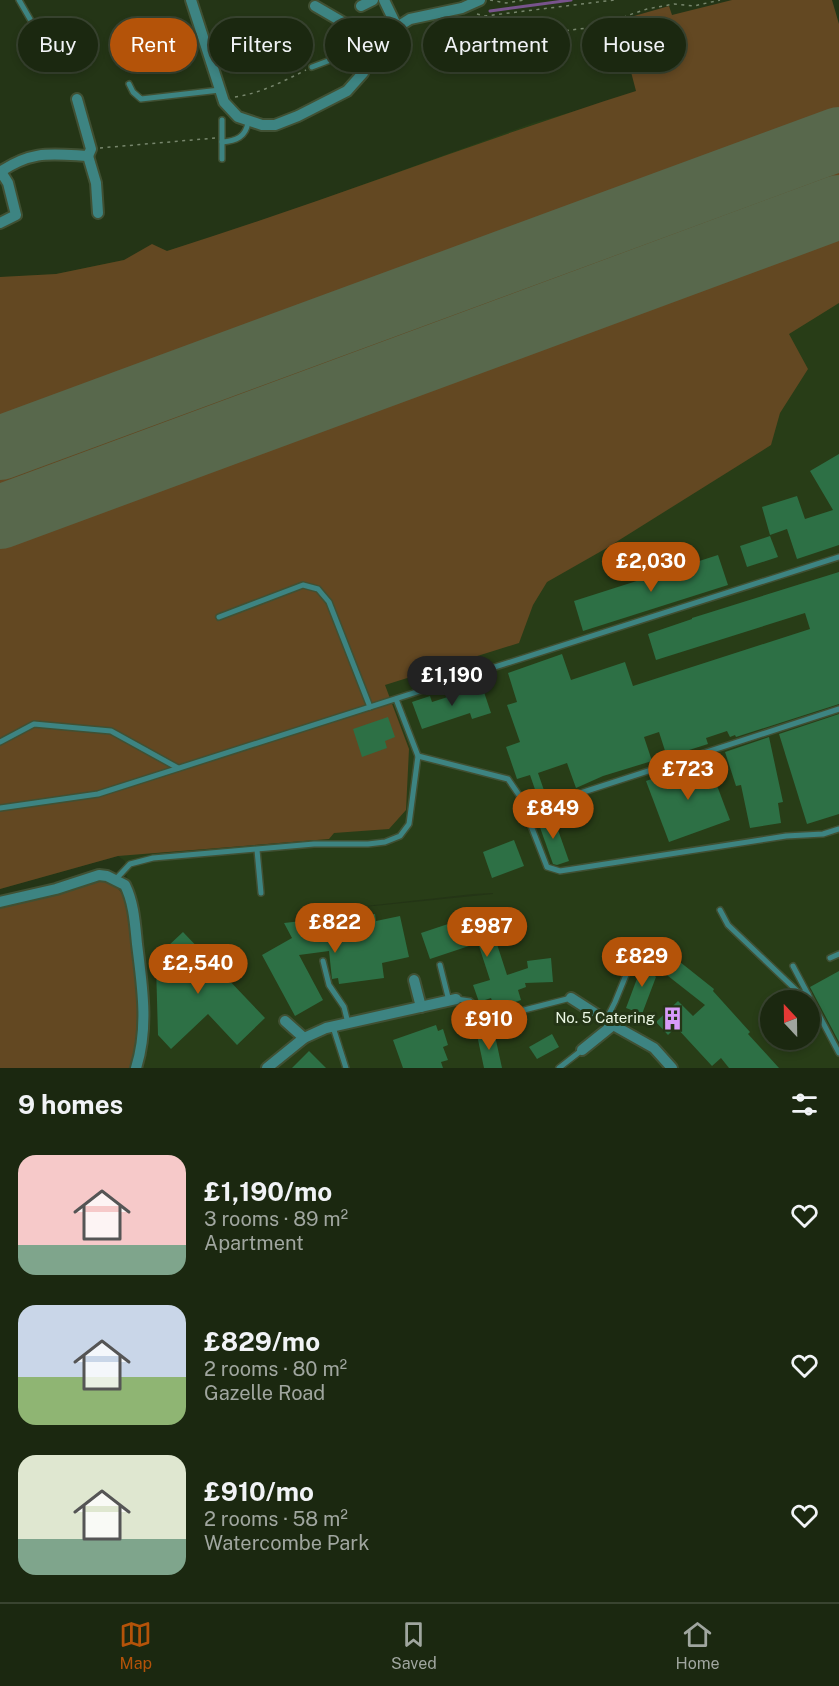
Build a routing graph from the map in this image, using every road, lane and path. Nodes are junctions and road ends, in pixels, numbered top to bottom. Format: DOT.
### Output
graph roads {
  1 [pos="19,0"];
  2 [pos="190,0"];
  3 [pos="373,0"];
  4 [pos="384,0"];
  5 [pos="488,0"];
  6 [pos="524,0"];
  7 [pos="614,0"];
  8 [pos="720,0"];
  9 [pos="476,1"];
  10 [pos="315,6"];
  11 [pos="361,6"];
  12 [pos="462,8"];
  13 [pos="29,18"];
  14 [pos="332,18"];
  15 [pos="393,18"];
  16 [pos="411,19"];
  17 [pos="570,30"];
  18 [pos="302,72"];
  19 [pos="363,72"];
  20 [pos="129,84"];
  21 [pos="222,95"];
  22 [pos="77,99"];
  23 [pos="222,120"];
  24 [pos="248,122"];
  25 [pos="222,140"];
  26 [pos="90,152"];
  27 [pos="222,159"];
  28 [pos="0,172"];
  29 [pos="98,213"];
  30 [pos="0,223"];
  31 [pos="839,557"];
  32 [pos="219,617"];
  33 [pos="396,699"];
  34 [pos="370,707"];
  35 [pos="839,709"];
  36 [pos="0,742"];
  37 [pos="418,756"];
  38 [pos="178,768"];
  39 [pos="0,808"];
  40 [pos="525,811"];
  41 [pos="839,829"];
  42 [pos="257,850"];
  43 [pos="116,879"];
  44 [pos="261,893"];
  45 [pos="0,902"];
  46 [pos="720,910"];
  47 [pos="639,943"];
  48 [pos="839,954"];
  49 [pos="830,958"];
  50 [pos="323,961"];
  51 [pos="440,965"];
  52 [pos="793,966"];
  53 [pos="414,980"];
  54 [pos="796,990"];
  55 [pos="805,990"];
  56 [pos="571,998"];
  57 [pos="452,1000"];
  58 [pos="421,1007"];
  59 [pos="820,1018"];
  60 [pos="285,1021"];
  61 [pos="348,1023"];
  62 [pos="610,1023"];
  63 [pos="333,1027"];
  64 [pos="304,1038"];
  65 [pos="582,1050"];
  66 [pos="839,1053"];
  67 [pos="272,1067"];
  68 [pos="136,1068"];
  69 [pos="346,1068"];
  70 [pos="559,1068"];
  71 [pos="672,1068"];
  1 -- 13 [label="lane"];
  2 -- 21 [label="street"];
  3 -- 11 [label="street"];
  4 -- 15 [label="street"];
  5 -- 6 [label="path"];
  7 -- 12 [label="path"];
  8 -- 17 [label="path"];
  9 -- 12 [label="street"];
  10 -- 14 [label="street"];
  12 -- 16 [label="street"];
  18 -- 21 [label="path"];
  19 -- 24 [label="street"];
  20 -- 21 [label="lane"];
  21 -- 24 [label="street"];
  22 -- 26 [label="street"];
  23 -- 25 [label="lane"];
  24 -- 25 [label="lane"];
  25 -- 26 [label="path"];
  25 -- 27 [label="lane"];
  26 -- 28 [label="street"];
  26 -- 29 [label="street"];
  28 -- 30 [label="street"];
  31 -- 33 [label="lane"];
  32 -- 34 [label="lane"];
  33 -- 34 [label="lane"];
  33 -- 37 [label="lane"];
  34 -- 38 [label="lane"];
  35 -- 40 [label="lane"];
  36 -- 38 [label="lane"];
  37 -- 40 [label="lane"];
  37 -- 42 [label="lane"];
  38 -- 39 [label="lane"];
  40 -- 41 [label="lane"];
  42 -- 43 [label="lane"];
  42 -- 44 [label="lane"];
  43 -- 45 [label="street"];
  43 -- 68 [label="street"];
  46 -- 54 [label="lane"];
  47 -- 62 [label="lane"];
  48 -- 49 [label="lane"];
  50 -- 61 [label="lane"];
  51 -- 57 [label="lane"];
  52 -- 55 [label="lane"];
  53 -- 58 [label="street"];
  56 -- 57 [label="lane"];
  56 -- 62 [label="street"];
  57 -- 58 [label="street"];
  58 -- 61 [label="street"];
  59 -- 66 [label="lane"];
  60 -- 64 [label="street"];
  61 -- 63 [label="street"];
  62 -- 65 [label="street"];
  62 -- 71 [label="street"];
  63 -- 64 [label="street"];
  63 -- 69 [label="lane"];
  64 -- 67 [label="street"];
  65 -- 70 [label="lane"];
}
